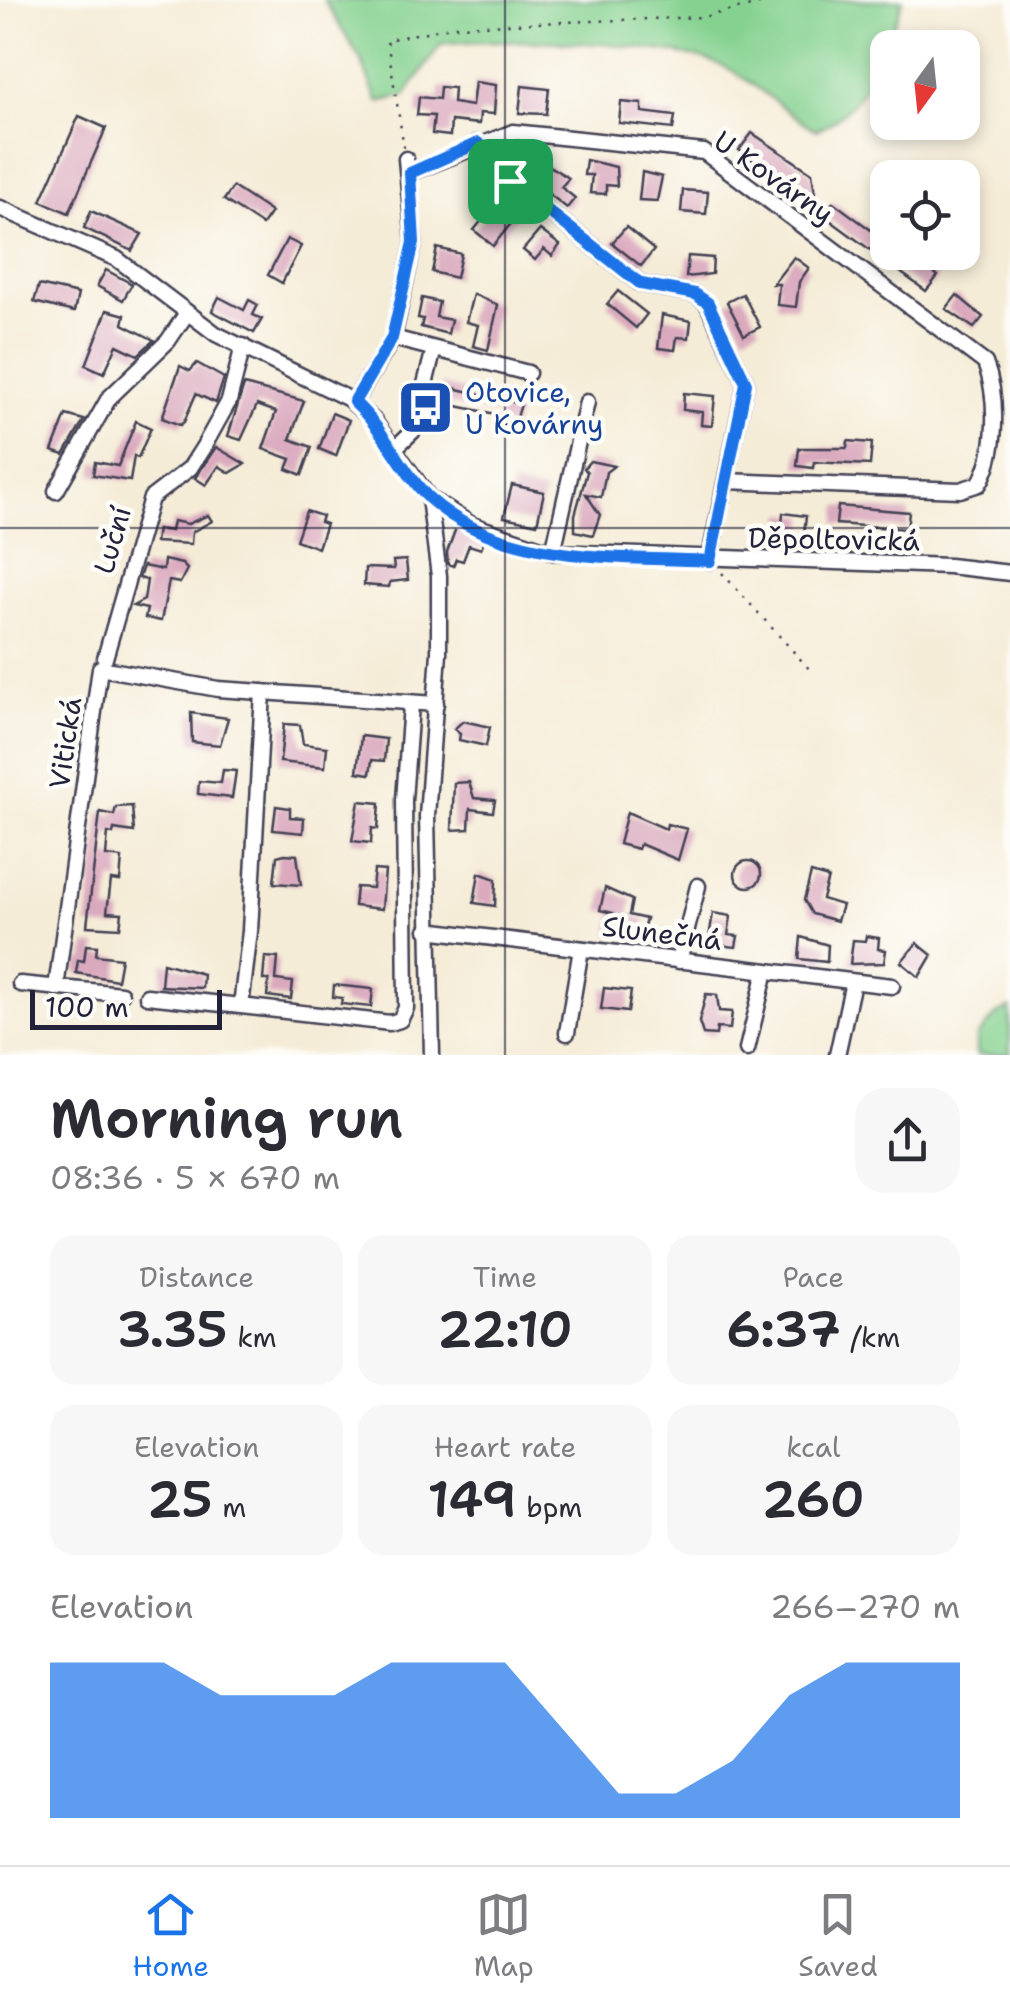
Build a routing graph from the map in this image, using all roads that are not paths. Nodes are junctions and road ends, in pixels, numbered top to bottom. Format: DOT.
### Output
graph roads {
  1 [pos="478,143"];
  2 [pos="0,208"];
  3 [pos="187,314"];
  4 [pos="392,338"];
  5 [pos="243,346"];
  6 [pos="434,349"];
  7 [pos="528,373"];
  8 [pos="354,402"];
  9 [pos="587,402"];
  10 [pos="395,448"];
  11 [pos="726,481"];
  12 [pos="56,491"];
  13 [pos="429,498"];
  14 [pos="554,552"];
  15 [pos="710,561"];
  16 [pos="1010,573"];
  17 [pos="105,658"];
  18 [pos="263,692"];
  19 [pos="411,704"];
  20 [pos="436,704"];
  21 [pos="698,886"];
  22 [pos="427,930"];
  23 [pos="581,948"];
  24 [pos="679,960"];
  25 [pos="766,971"];
  26 [pos="853,982"];
  27 [pos="20,984"];
  28 [pos="892,986"];
  29 [pos="56,988"];
  30 [pos="121,994"];
  31 [pos="147,996"];
  32 [pos="241,1006"];
  33 [pos="567,1032"];
  34 [pos="748,1049"];
  35 [pos="432,1055"];
  36 [pos="837,1055"];
  1 -- 4 [label="street, U Kovárny"];
  1 -- 11 [label="street"];
  1 -- 11 [label="street, U Kovárny"];
  2 -- 3 [label="street, Děpoltovická"];
  3 -- 5 [label="street, Děpoltovická"];
  3 -- 12 [label="street"];
  4 -- 6 [label="street"];
  4 -- 8 [label="street"];
  5 -- 8 [label="street, Děpoltovická"];
  5 -- 17 [label="street, Luční"];
  6 -- 7 [label="street"];
  6 -- 10 [label="street"];
  8 -- 10 [label="street, Děpoltovická"];
  9 -- 14 [label="street"];
  10 -- 13 [label="street, Děpoltovická"];
  11 -- 15 [label="street"];
  13 -- 14 [label="street, Děpoltovická"];
  13 -- 20 [label="street, Děpoltovická"];
  14 -- 15 [label="street, Děpoltovická"];
  15 -- 16 [label="street, Děpoltovická"];
  18 -- 19 [label="street, Vitická"];
  18 -- 29 [label="street, Vitická"];
  18 -- 32 [label="street"];
  19 -- 20 [label="street, Vitická"];
  19 -- 32 [label="street"];
  20 -- 22 [label="street, Děpoltovická"];
  21 -- 24 [label="street"];
  22 -- 23 [label="street, Slunečná"];
  22 -- 35 [label="street, Děpoltovická"];
  23 -- 24 [label="street, Slunečná"];
  23 -- 33 [label="street"];
  24 -- 25 [label="street, Slunečná"];
  25 -- 26 [label="street, Slunečná"];
  25 -- 34 [label="street"];
  26 -- 28 [label="street, Slunečná"];
  26 -- 36 [label="street"];
  27 -- 29 [label="street"];
  29 -- 30 [label="street"];
  31 -- 32 [label="street"];
}
